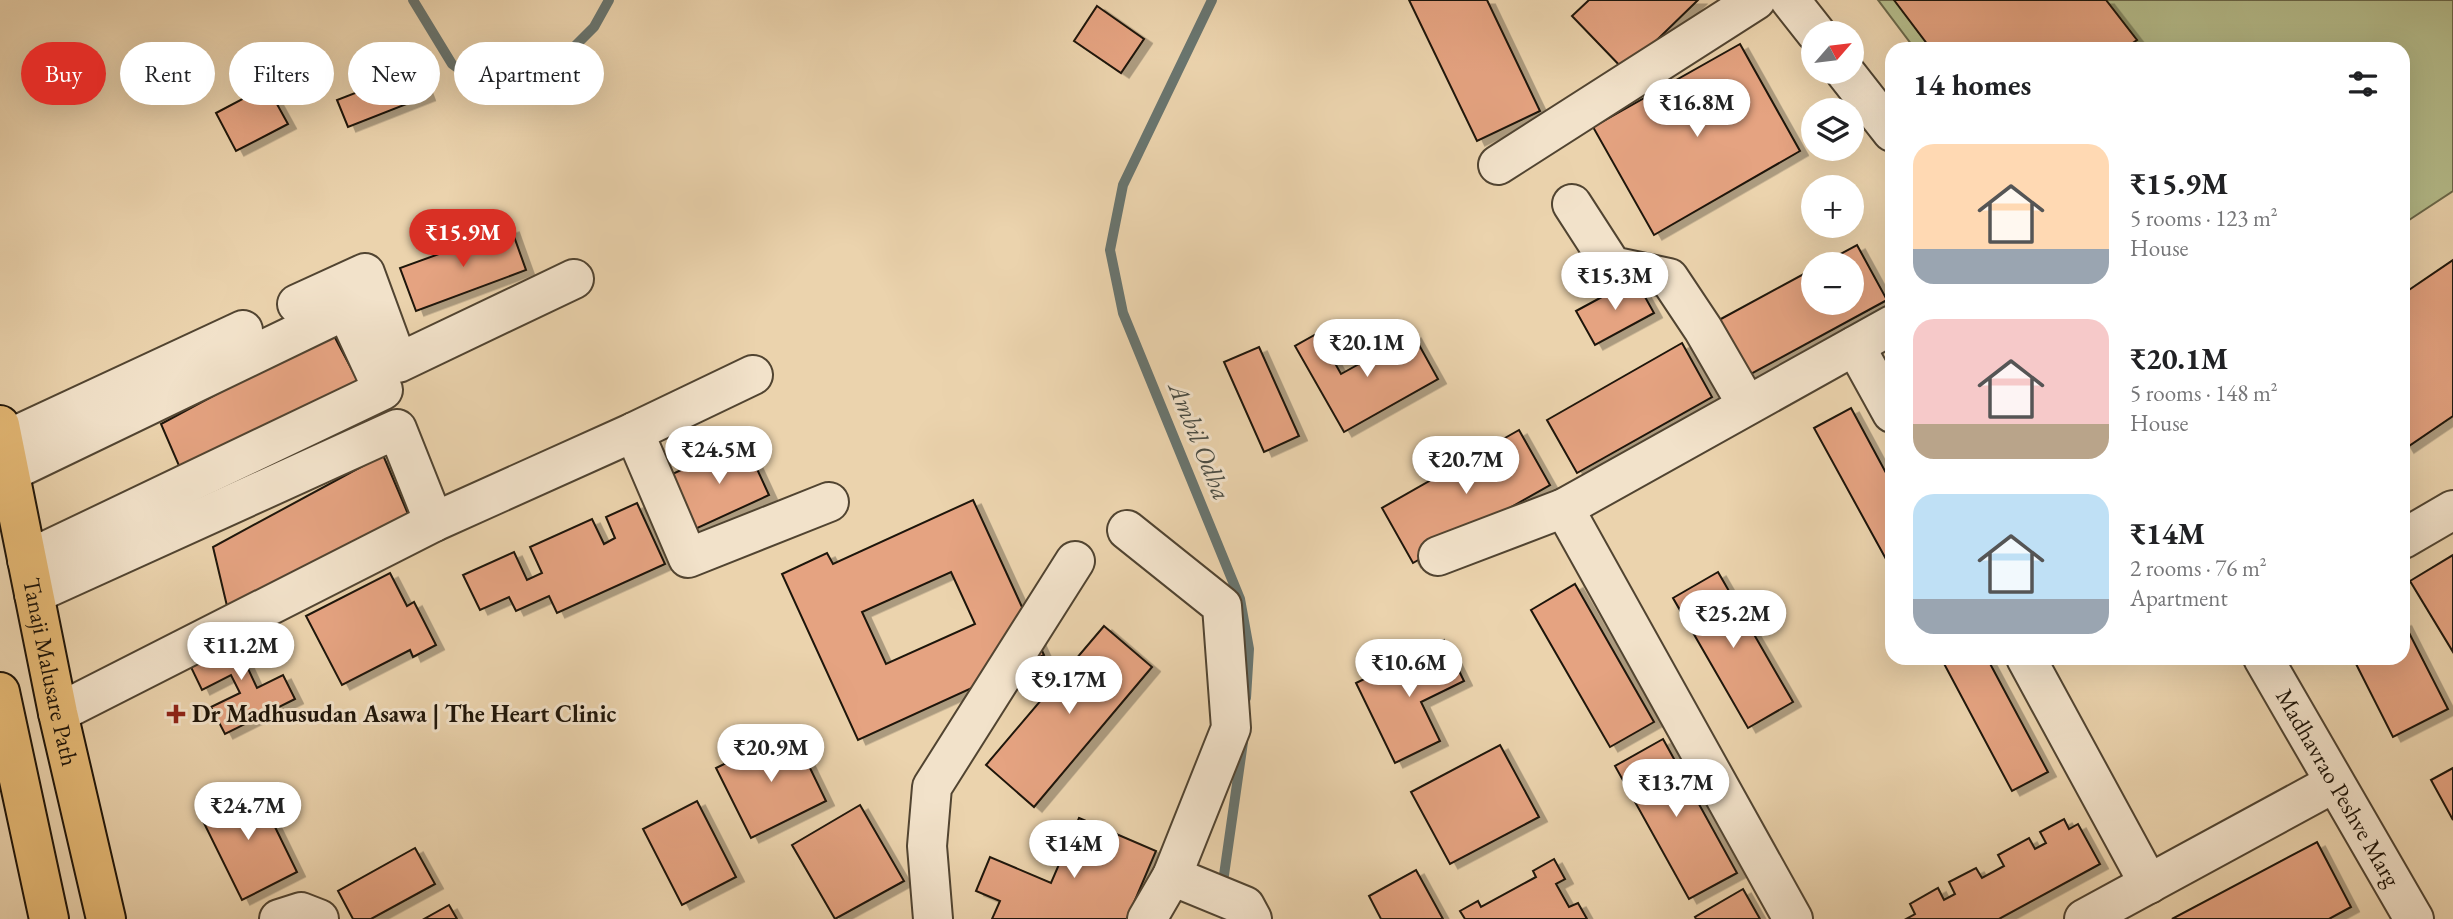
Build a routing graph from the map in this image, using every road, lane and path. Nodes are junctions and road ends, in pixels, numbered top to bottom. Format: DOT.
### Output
graph roads {
  1 [pos="1756,0"];
  2 [pos="1790,0"];
  3 [pos="1807,21"];
  4 [pos="1854,84"];
  5 [pos="1885,123"];
  6 [pos="1498,165"];
  7 [pos="1572,204"];
  8 [pos="574,279"];
  9 [pos="1885,329"];
  10 [pos="1855,345"];
  11 [pos="752,375"];
  12 [pos="1885,400"];
  13 [pos="1747,405"];
  14 [pos="634,432"];
  15 [pos="4,446"];
  16 [pos="829,502"];
  17 [pos="1564,508"];
  18 [pos="2453,510"];
  19 [pos="434,522"];
  20 [pos="1127,530"];
  21 [pos="2410,535"];
  22 [pos="1438,556"];
  23 [pos="1074,561"];
  24 [pos="31,577"];
  25 [pos="2029,665"];
  26 [pos="2267,665"];
  27 [pos="58,713"];
  28 [pos="2,715"];
  29 [pos="2334,783"];
  30 [pos="1188,883"];
  31 [pos="2149,884"];
  32 [pos="1249,912"];
  33 [pos="49,919"];
  34 [pos="106,919"];
  35 [pos="279,919"];
  36 [pos="319,919"];
  37 [pos="933,919"];
  38 [pos="1147,919"];
  39 [pos="1793,919"];
  40 [pos="2084,919"];
  41 [pos="2414,919"];
  1 -- 6 [label="street"];
  2 -- 3 [label="street"];
  4 -- 5 [label="street"];
  7 -- 13 [label="street"];
  8 -- 15 [label="street"];
  9 -- 10 [label="street"];
  10 -- 12 [label="street"];
  10 -- 13 [label="street"];
  11 -- 14 [label="street"];
  13 -- 17 [label="street"];
  14 -- 16 [label="street"];
  14 -- 19 [label="street"];
  15 -- 24 [label="main road, Tanaji Malusare Path"];
  15 -- 24 [label="street"];
  17 -- 22 [label="street"];
  17 -- 39 [label="street"];
  18 -- 21 [label="street"];
  19 -- 24 [label="street"];
  19 -- 27 [label="street"];
  20 -- 30 [label="street"];
  23 -- 37 [label="street"];
  24 -- 27 [label="main road, Tanaji Malusare Path"];
  25 -- 31 [label="street"];
  26 -- 29 [label="street, Madhavrao Peshve Marg"];
  27 -- 34 [label="main road, Tanaji Malusare Path"];
  28 -- 33 [label="main road"];
  29 -- 31 [label="street"];
  29 -- 41 [label="street, Madhavrao Peshve Marg"];
  30 -- 32 [label="street"];
  30 -- 38 [label="street"];
  31 -- 40 [label="street"];
  35 -- 36 [label="street"];
}
